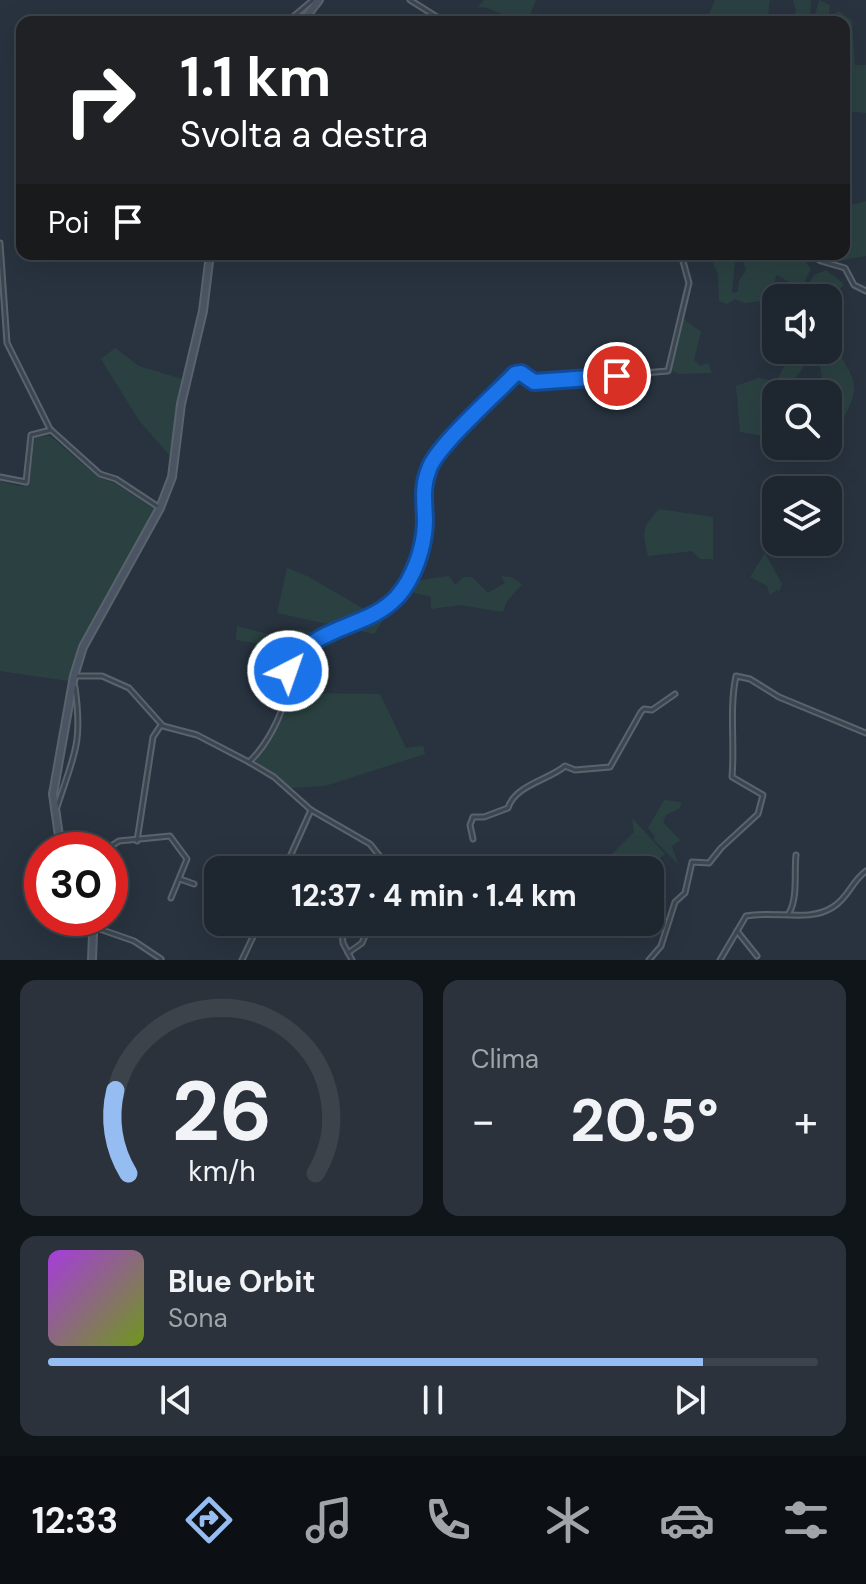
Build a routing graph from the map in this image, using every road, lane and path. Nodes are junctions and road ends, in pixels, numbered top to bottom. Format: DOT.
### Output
graph roads {
  1 [pos="313,0"];
  2 [pos="319,0"];
  3 [pos="410,0"];
  4 [pos="294,16"];
  5 [pos="307,16"];
  6 [pos="435,16"];
  7 [pos="0,243"];
  8 [pos="209,260"];
  9 [pos="683,260"];
  10 [pos="819,260"];
  11 [pos="866,291"];
  12 [pos="51,430"];
  13 [pos="0,477"];
  14 [pos="160,508"];
  15 [pos="74,678"];
  16 [pos="675,694"];
  17 [pos="161,725"];
  18 [pos="866,733"];
  19 [pos="249,762"];
  20 [pos="56,804"];
  21 [pos="311,810"];
  22 [pos="59,832"];
  23 [pos="473,839"];
  24 [pos="128,841"];
  25 [pos="137,841"];
  26 [pos="796,855"];
  27 [pos="290,856"];
  28 [pos="380,856"];
  29 [pos="866,871"];
  30 [pos="180,879"];
  31 [pos="194,884"];
  32 [pos="171,898"];
  33 [pos="788,914"];
  34 [pos="737,931"];
  35 [pos="93,936"];
  36 [pos="120,936"];
  37 [pos="254,936"];
  38 [pos="342,936"];
  39 [pos="365,936"];
  40 [pos="348,953"];
  41 [pos="757,956"];
  42 [pos="161,959"];
  43 [pos="92,960"];
  44 [pos="242,960"];
  45 [pos="351,960"];
  46 [pos="649,960"];
  47 [pos="720,960"];
  1 -- 4 [label="street"];
  2 -- 5 [label="main road"];
  3 -- 6 [label="street"];
  7 -- 12 [label="street"];
  8 -- 14 [label="main road"];
  9 -- 19 [label="street"];
  10 -- 11 [label="street"];
  12 -- 13 [label="street"];
  12 -- 14 [label="street"];
  14 -- 15 [label="main road"];
  15 -- 17 [label="street"];
  15 -- 20 [label="main road"];
  15 -- 20 [label="street"];
  16 -- 23 [label="street"];
  17 -- 19 [label="street"];
  17 -- 25 [label="street"];
  18 -- 46 [label="street"];
  19 -- 21 [label="street"];
  20 -- 22 [label="main road"];
  21 -- 27 [label="street"];
  21 -- 28 [label="street"];
  24 -- 25 [label="street"];
  25 -- 30 [label="street"];
  26 -- 33 [label="street"];
  29 -- 33 [label="street"];
  30 -- 31 [label="street"];
  30 -- 32 [label="street"];
  33 -- 34 [label="street"];
  34 -- 41 [label="street"];
  34 -- 47 [label="street"];
  35 -- 43 [label="main road"];
  36 -- 42 [label="street"];
  37 -- 44 [label="street"];
  38 -- 40 [label="street"];
  39 -- 40 [label="street"];
  40 -- 45 [label="street"];
}
